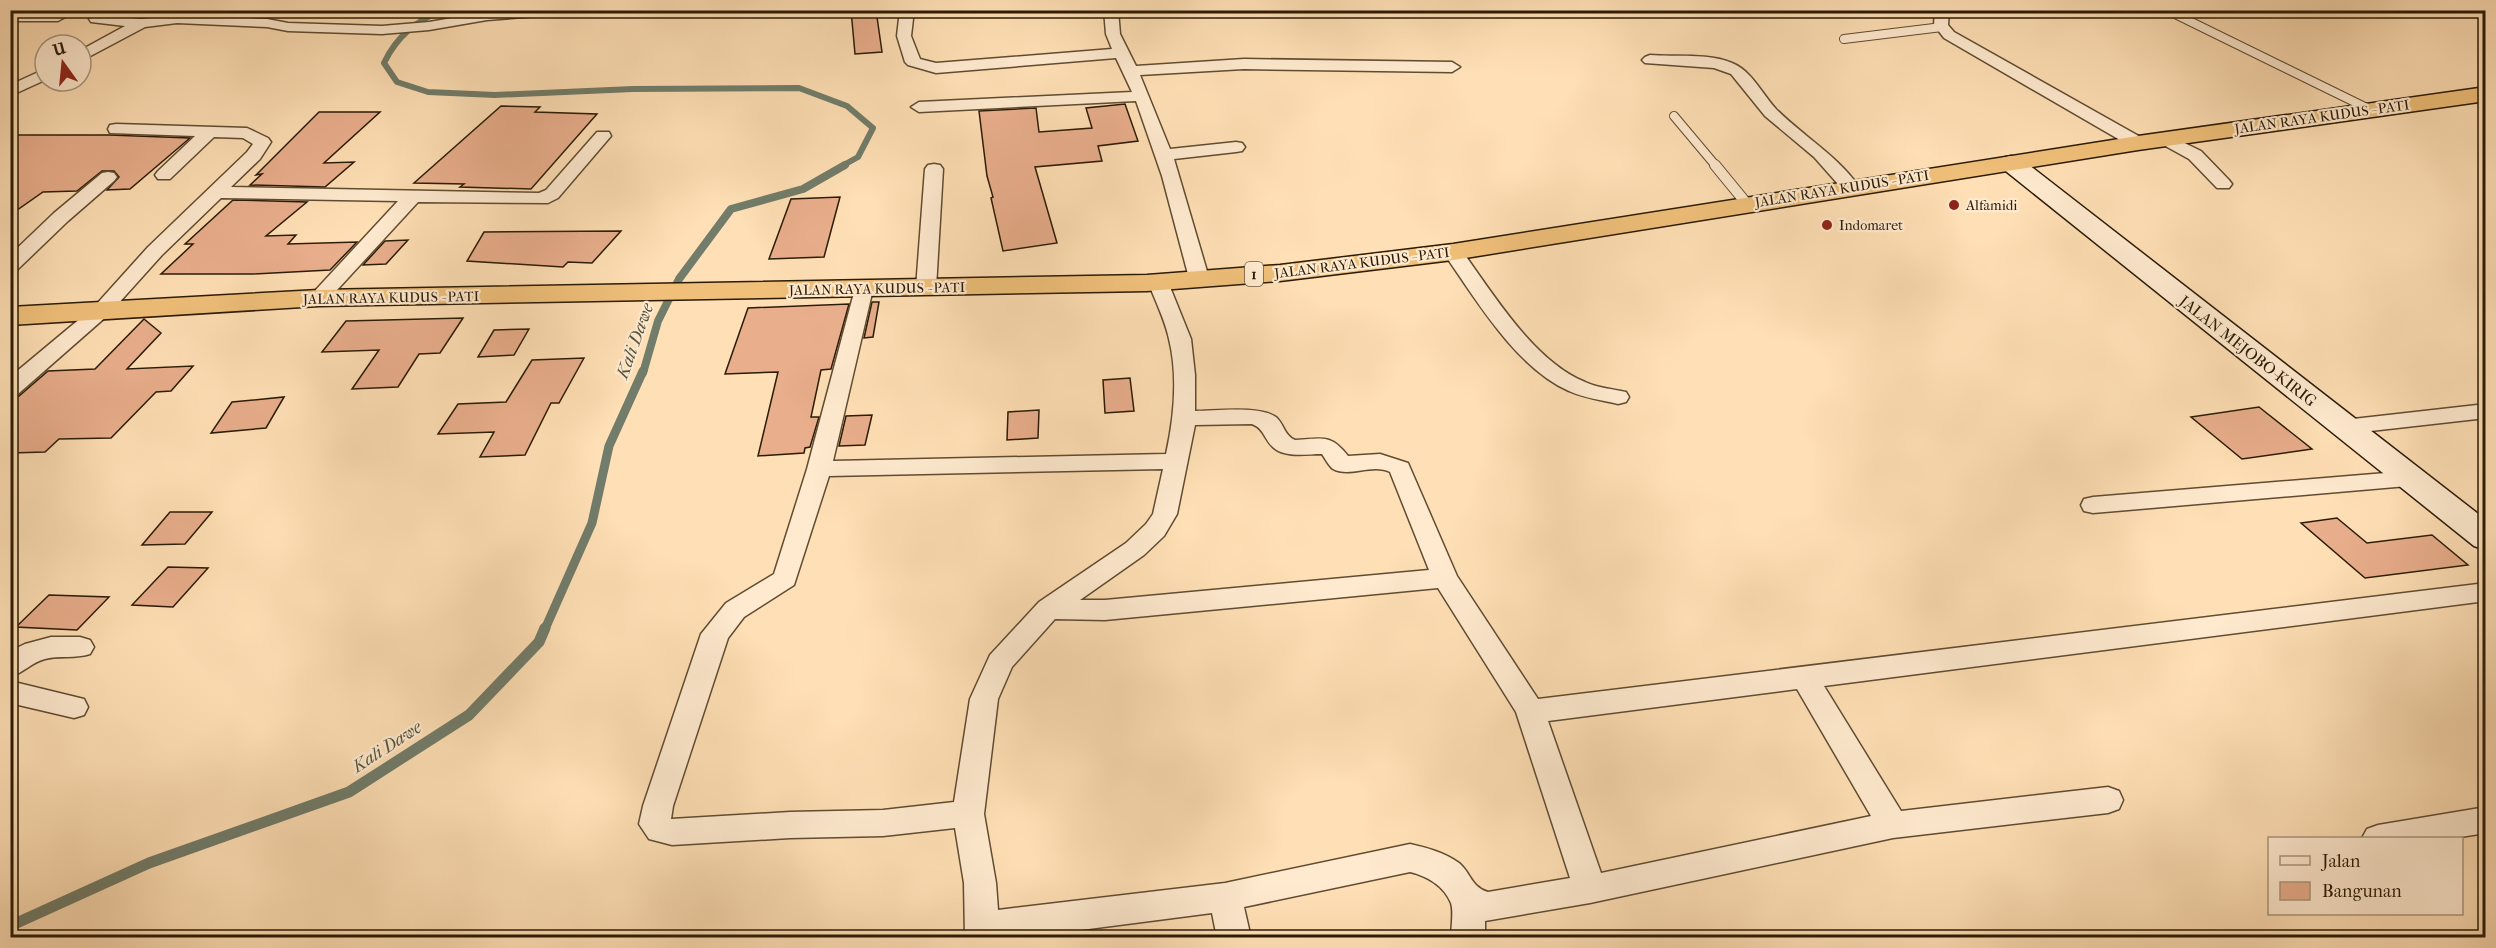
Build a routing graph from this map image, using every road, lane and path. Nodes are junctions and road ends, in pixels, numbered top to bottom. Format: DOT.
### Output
graph roads {
  1 [pos="110,10"];
  2 [pos="564,10"];
  3 [pos="907,10"];
  4 [pos="1111,10"];
  5 [pos="2171,12"];
  6 [pos="10,17"];
  7 [pos="58,17"];
  8 [pos="1942,19"];
  9 [pos="141,23"];
  10 [pos="1844,39"];
  11 [pos="93,49"];
  12 [pos="1121,53"];
  13 [pos="1650,60"];
  14 [pos="1452,67"];
  15 [pos="1130,71"];
  16 [pos="33,79"];
  17 [pos="10,90"];
  18 [pos="2486,94"];
  19 [pos="1142,96"];
  20 [pos="919,107"];
  21 [pos="2371,110"];
  22 [pos="1674,116"];
  23 [pos="116,129"];
  24 [pos="210,132"];
  25 [pos="603,136"];
  26 [pos="2166,139"];
  27 [pos="2138,143"];
  28 [pos="1236,147"];
  29 [pos="1164,154"];
  30 [pos="2011,163"];
  31 [pos="934,169"];
  32 [pos="164,175"];
  33 [pos="108,177"];
  34 [pos="2223,184"];
  35 [pos="1851,188"];
  36 [pos="217,192"];
  37 [pos="413,196"];
  38 [pos="1747,204"];
  39 [pos="1453,252"];
  40 [pos="10,266"];
  41 [pos="1199,278"];
  42 [pos="1158,282"];
  43 [pos="926,288"];
  44 [pos="863,289"];
  45 [pos="319,298"];
  46 [pos="101,311"];
  47 [pos="10,315"];
  48 [pos="10,389"];
  49 [pos="1618,397"];
  50 [pos="2486,411"];
  51 [pos="1184,418"];
  52 [pos="2344,427"];
  53 [pos="1176,461"];
  54 [pos="819,469"];
  55 [pos="2410,479"];
  56 [pos="2093,505"];
  57 [pos="2486,538"];
  58 [pos="1445,578"];
  59 [pos="2486,592"];
  60 [pos="1048,609"];
  61 [pos="80,647"];
  62 [pos="10,667"];
  63 [pos="1805,679"];
  64 [pos="10,692"];
  65 [pos="74,707"];
  66 [pos="1530,710"];
  67 [pos="2108,800"];
  68 [pos="968,814"];
  69 [pos="2486,820"];
  70 [pos="1893,825"];
  71 [pos="2384,837"];
  72 [pos="1590,889"];
  73 [pos="1225,897"];
  74 [pos="1468,902"];
  75 [pos="982,932"];
  76 [pos="1234,938"];
  77 [pos="1468,938"];
  1 -- 9 [label="street"];
  2 -- 9 [label="street"];
  3 -- 12 [label="street"];
  4 -- 12 [label="street"];
  5 -- 21 [label="lane"];
  6 -- 7 [label="street"];
  8 -- 10 [label="lane"];
  8 -- 27 [label="street"];
  9 -- 11 [label="street"];
  12 -- 15 [label="street"];
  13 -- 35 [label="street"];
  14 -- 15 [label="street"];
  15 -- 19 [label="street"];
  16 -- 17 [label="street"];
  18 -- 21 [label="highway, JALAN RAYA KUDUS - PATI / 1"];
  19 -- 20 [label="street"];
  19 -- 29 [label="street"];
  21 -- 26 [label="highway, JALAN RAYA KUDUS - PATI / 1"];
  22 -- 38 [label="lane"];
  23 -- 24 [label="street"];
  24 -- 32 [label="street"];
  24 -- 36 [label="street"];
  25 -- 37 [label="street"];
  26 -- 27 [label="highway, JALAN RAYA KUDUS - PATI / 1"];
  26 -- 34 [label="street"];
  27 -- 30 [label="highway, JALAN RAYA KUDUS - PATI / 1"];
  28 -- 29 [label="street"];
  29 -- 41 [label="street"];
  30 -- 35 [label="highway, JALAN RAYA KUDUS - PATI / 1"];
  30 -- 52 [label="street, JALAN MEJOBO-KIRIG"];
  31 -- 43 [label="street"];
  33 -- 40 [label="street"];
  35 -- 38 [label="highway, JALAN RAYA KUDUS - PATI / 1"];
  36 -- 37 [label="street"];
  36 -- 46 [label="street"];
  37 -- 45 [label="street"];
  38 -- 39 [label="highway, JALAN RAYA KUDUS - PATI / 1"];
  39 -- 41 [label="highway, JALAN RAYA KUDUS - PATI / 1"];
  39 -- 49 [label="street"];
  41 -- 42 [label="highway, JALAN RAYA KUDUS - PATI / 1"];
  42 -- 43 [label="highway, JALAN RAYA KUDUS - PATI / 1"];
  42 -- 51 [label="street"];
  43 -- 44 [label="highway, JALAN RAYA KUDUS - PATI / 1"];
  44 -- 45 [label="highway, JALAN RAYA KUDUS - PATI / 1"];
  44 -- 54 [label="street"];
  45 -- 46 [label="highway, JALAN RAYA KUDUS - PATI / 1"];
  46 -- 47 [label="highway, JALAN RAYA KUDUS - PATI / 1"];
  46 -- 48 [label="street"];
  50 -- 52 [label="street"];
  51 -- 53 [label="street"];
  51 -- 58 [label="street"];
  52 -- 55 [label="street, JALAN MEJOBO-KIRIG"];
  53 -- 54 [label="street"];
  53 -- 60 [label="street"];
  54 -- 68 [label="street"];
  55 -- 56 [label="street"];
  55 -- 57 [label="street, JALAN MEJOBO-KIRIG"];
  58 -- 60 [label="street"];
  58 -- 66 [label="street"];
  59 -- 63 [label="street"];
  60 -- 68 [label="street"];
  61 -- 62 [label="street"];
  63 -- 66 [label="street"];
  63 -- 70 [label="street"];
  64 -- 65 [label="street"];
  66 -- 72 [label="street"];
  67 -- 70 [label="street"];
  68 -- 75 [label="street"];
  69 -- 71 [label="street"];
  70 -- 72 [label="street"];
  72 -- 74 [label="street"];
  73 -- 74 [label="street"];
  73 -- 75 [label="street"];
  73 -- 76 [label="street"];
  74 -- 77 [label="street"];
}
